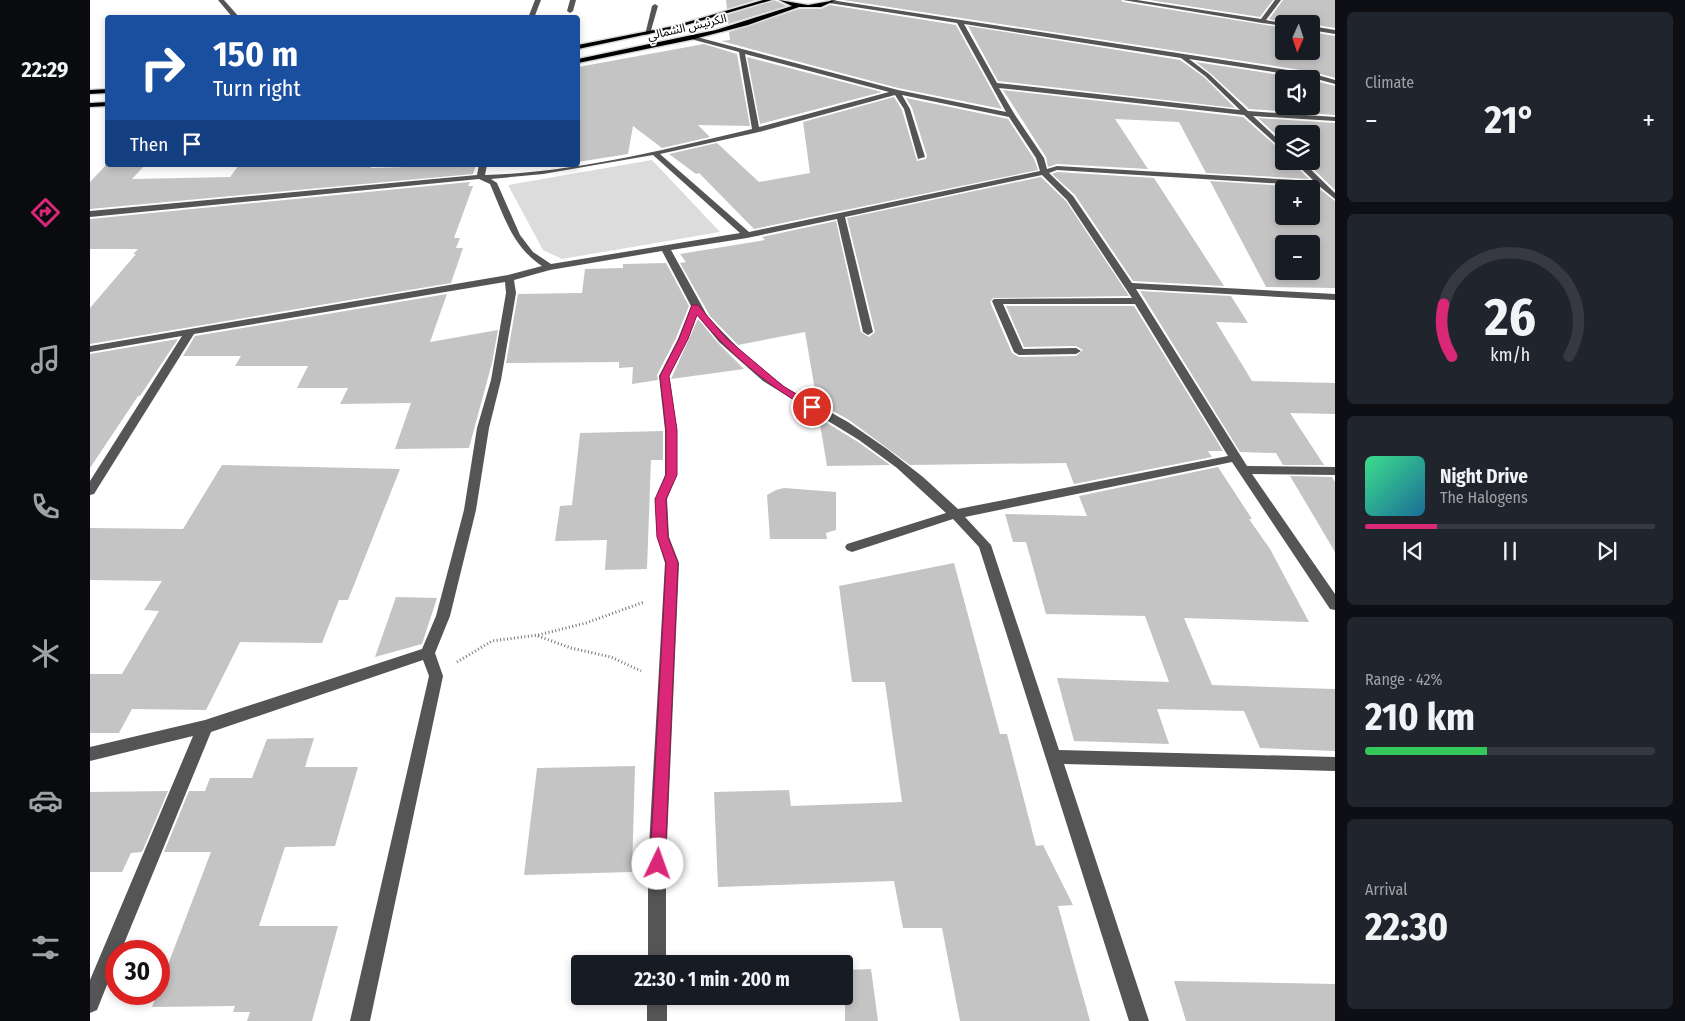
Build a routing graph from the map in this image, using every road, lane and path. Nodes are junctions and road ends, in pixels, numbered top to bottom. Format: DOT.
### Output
graph roads {
  1 [pos="221,0"];
  2 [pos="538,0"];
  3 [pos="573,0"];
  4 [pos="769,0"];
  5 [pos="782,0"];
  6 [pos="1126,0"];
  7 [pos="1278,0"];
  8 [pos="832,1"];
  9 [pos="1143,1"];
  10 [pos="800,5"];
  11 [pos="654,6"];
  12 [pos="570,11"];
  13 [pos="234,15"];
  14 [pos="532,15"];
  15 [pos="959,21"];
  16 [pos="1262,21"];
  17 [pos="1275,23"];
  18 [pos="1320,30"];
  19 [pos="1335,32"];
  20 [pos="647,34"];
  21 [pos="693,38"];
  22 [pos="580,47"];
  23 [pos="742,52"];
  24 [pos="1182,57"];
  25 [pos="580,61"];
  26 [pos="1335,82"];
  27 [pos="994,85"];
  28 [pos="105,91"];
  29 [pos="90,92"];
  30 [pos="897,92"];
  31 [pos="105,104"];
  32 [pos="90,105"];
  33 [pos="1247,113"];
  34 [pos="1011,115"];
  35 [pos="1335,119"];
  36 [pos="756,130"];
  37 [pos="1275,140"];
  38 [pos="655,153"];
  39 [pos="921,157"];
  40 [pos="580,165"];
  41 [pos="482,167"];
  42 [pos="568,167"];
  43 [pos="1305,170"];
  44 [pos="1044,172"];
  45 [pos="480,177"];
  46 [pos="1316,180"];
  47 [pos="1275,181"];
  48 [pos="1320,184"];
  49 [pos="1335,197"];
  50 [pos="90,214"];
  51 [pos="840,215"];
  52 [pos="747,235"];
  53 [pos="665,248"];
  54 [pos="549,267"];
  55 [pos="509,278"];
  56 [pos="1129,286"];
  57 [pos="1335,297"];
  58 [pos="1138,301"];
  59 [pos="695,307"];
  60 [pos="868,332"];
  61 [pos="189,334"];
  62 [pos="90,349"];
  63 [pos="1076,351"];
  64 [pos="1235,458"];
  65 [pos="1244,470"];
  66 [pos="1335,471"];
  67 [pos="90,491"];
  68 [pos="956,514"];
  69 [pos="852,547"];
  70 [pos="671,594"];
  71 [pos="1335,606"];
  72 [pos="538,635"];
  73 [pos="428,654"];
  74 [pos="436,676"];
  75 [pos="666,683"];
  76 [pos="205,727"];
  77 [pos="90,754"];
  78 [pos="1053,757"];
  79 [pos="1335,764"];
  80 [pos="657,955"];
  81 [pos="90,1003"];
  82 [pos="657,1005"];
  83 [pos="360,1021"];
  84 [pos="657,1021"];
  85 [pos="1139,1021"];
  1 -- 13 [label="street"];
  2 -- 14 [label="street"];
  3 -- 12 [label="street"];
  4 -- 20 [label="main road, الكرنيش الشمالي"];
  5 -- 10 [label="main road"];
  6 -- 9 [label="street"];
  7 -- 16 [label="street"];
  8 -- 10 [label="main road"];
  8 -- 15 [label="street"];
  9 -- 16 [label="street"];
  10 -- 21 [label="main road, الكرنيش الشمالي"];
  11 -- 20 [label="street"];
  15 -- 24 [label="street"];
  15 -- 27 [label="street"];
  16 -- 17 [label="street"];
  18 -- 19 [label="street"];
  20 -- 22 [label="main road, الكرنيش الشمالي"];
  21 -- 23 [label="street"];
  21 -- 25 [label="main road, الكرنيش الشمالي"];
  23 -- 30 [label="street"];
  23 -- 36 [label="street"];
  24 -- 26 [label="street"];
  24 -- 33 [label="street"];
  27 -- 33 [label="street"];
  27 -- 34 [label="street"];
  28 -- 29 [label="main road"];
  30 -- 34 [label="street"];
  30 -- 36 [label="street"];
  30 -- 39 [label="street"];
  31 -- 32 [label="main road"];
  33 -- 35 [label="street"];
  33 -- 37 [label="street"];
  34 -- 44 [label="street"];
  36 -- 38 [label="street"];
  38 -- 40 [label="street"];
  38 -- 52 [label="street"];
  41 -- 45 [label="street"];
  42 -- 45 [label="street"];
  43 -- 46 [label="street"];
  44 -- 47 [label="street"];
  44 -- 51 [label="street"];
  44 -- 56 [label="street"];
  45 -- 50 [label="street"];
  45 -- 54 [label="street"];
  48 -- 49 [label="street"];
  51 -- 52 [label="street"];
  51 -- 60 [label="street"];
  52 -- 53 [label="street"];
  53 -- 54 [label="street"];
  53 -- 59 [label="street"];
  54 -- 55 [label="street"];
  55 -- 61 [label="street"];
  55 -- 73 [label="street"];
  56 -- 57 [label="street"];
  56 -- 58 [label="street"];
  58 -- 63 [label="street"];
  58 -- 64 [label="street"];
  59 -- 68 [label="street"];
  59 -- 70 [label="street"];
  61 -- 62 [label="street"];
  61 -- 67 [label="street"];
  64 -- 65 [label="street"];
  64 -- 68 [label="street"];
  65 -- 66 [label="street"];
  65 -- 71 [label="street"];
  68 -- 69 [label="street"];
  68 -- 78 [label="street"];
  70 -- 72 [label="path"];
  70 -- 75 [label="street"];
  72 -- 74 [label="path"];
  72 -- 75 [label="path"];
  73 -- 74 [label="street"];
  73 -- 76 [label="street"];
  74 -- 83 [label="street"];
  75 -- 80 [label="street"];
  76 -- 77 [label="street"];
  76 -- 81 [label="street"];
  78 -- 79 [label="street"];
  78 -- 85 [label="street"];
  82 -- 84 [label="street"];
}
